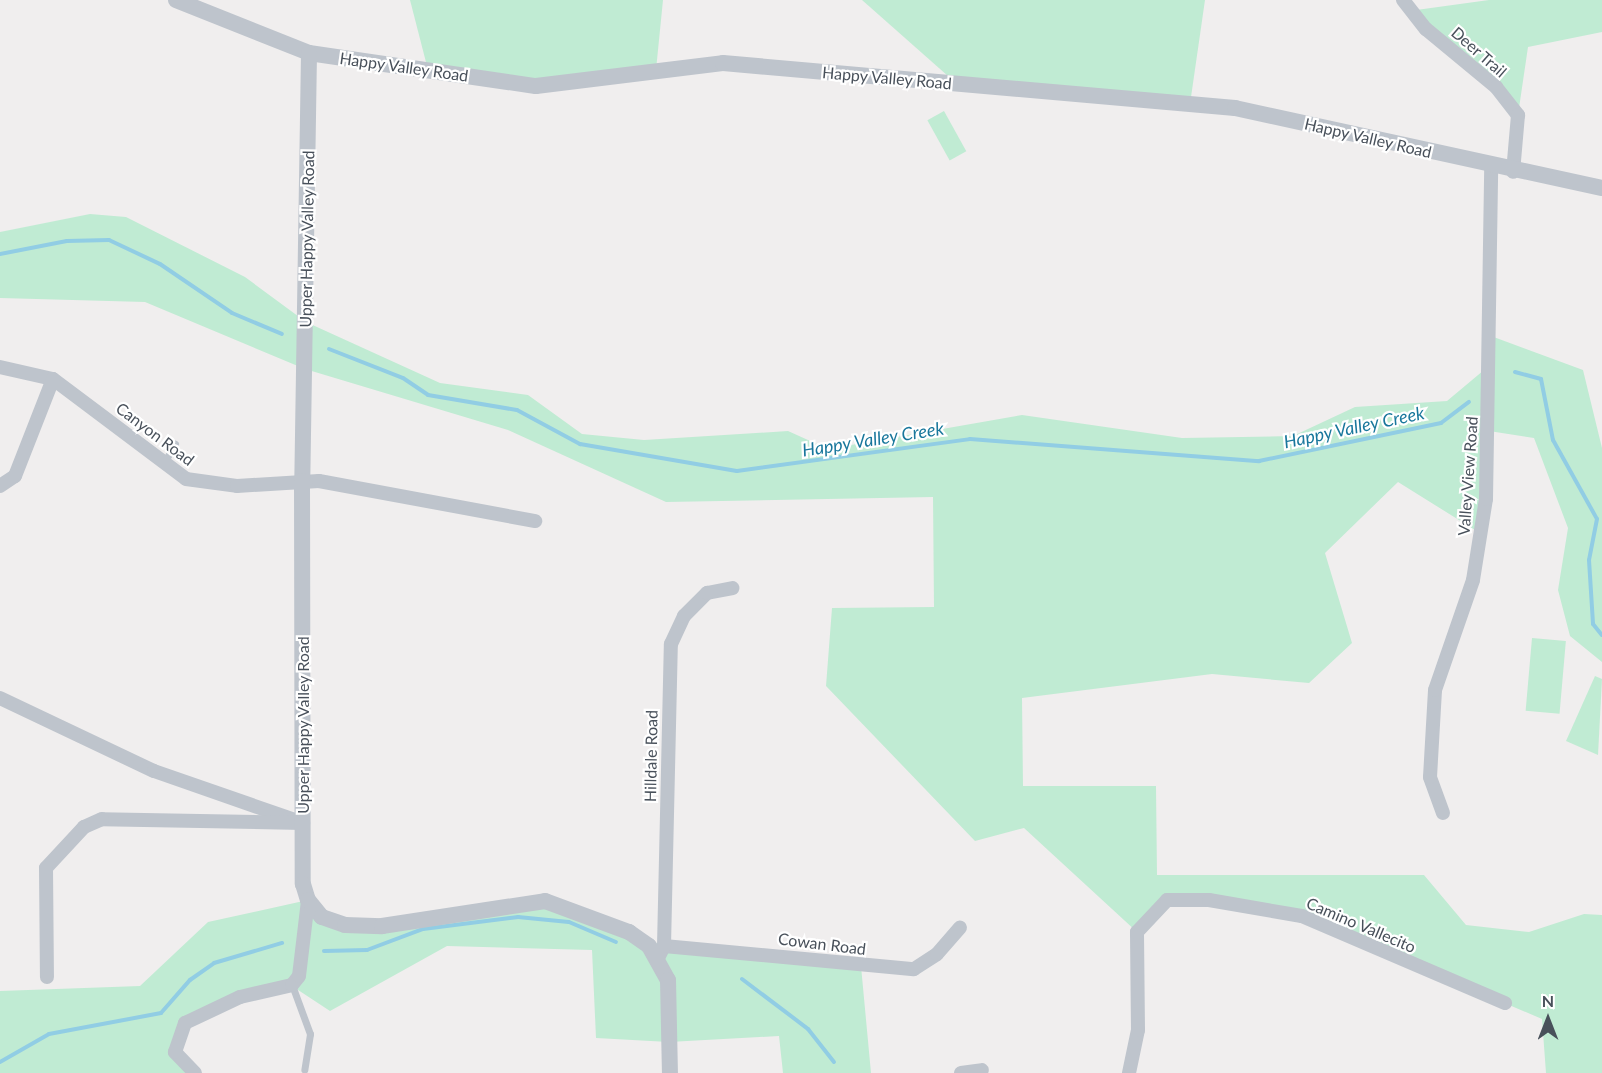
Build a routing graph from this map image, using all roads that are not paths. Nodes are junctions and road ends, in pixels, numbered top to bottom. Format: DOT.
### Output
graph roads {
  1 [pos="176,0"];
  2 [pos="1403,0"];
  3 [pos="309,53"];
  4 [pos="1491,166"];
  5 [pos="1513,172"];
  6 [pos="1602,188"];
  7 [pos="0,367"];
  8 [pos="53,379"];
  9 [pos="175,444"];
  10 [pos="165,461"];
  11 [pos="302,482"];
  12 [pos="0,486"];
  13 [pos="535,521"];
  14 [pos="733,588"];
  15 [pos="0,698"];
  16 [pos="1443,813"];
  17 [pos="303,823"];
  18 [pos="308,900"];
  19 [pos="960,928"];
  20 [pos="661,952"];
  21 [pos="47,977"];
  22 [pos="292,986"];
  23 [pos="1505,1003"];
  24 [pos="304,1070"];
  25 [pos="982,1070"];
  26 [pos="195,1073"];
  27 [pos="670,1073"];
  28 [pos="961,1073"];
  29 [pos="1129,1073"];
  1 -- 3 [label="street, Happy Valley Road"];
  2 -- 5 [label="street, Deer Trail"];
  3 -- 4 [label="street, Happy Valley Road"];
  3 -- 11 [label="street, Upper Happy Valley Road"];
  4 -- 5 [label="street, Happy Valley Road"];
  4 -- 16 [label="street, Valley View Road"];
  5 -- 6 [label="street, Happy Valley Road"];
  7 -- 8 [label="street, Canyon Road"];
  8 -- 10 [label="street, Canyon Road"];
  8 -- 12 [label="street"];
  9 -- 10 [label="lane"];
  10 -- 11 [label="street, Canyon Road"];
  11 -- 13 [label="street, Canyon Road"];
  11 -- 17 [label="street, Upper Happy Valley Road"];
  14 -- 20 [label="street, Hilldale Road"];
  15 -- 17 [label="street"];
  17 -- 18 [label="street, Upper Happy Valley Road"];
  17 -- 21 [label="street"];
  18 -- 20 [label="street"];
  18 -- 22 [label="street"];
  19 -- 20 [label="street, Cowan Road"];
  20 -- 27 [label="street"];
  22 -- 24 [label="lane"];
  22 -- 26 [label="street"];
  23 -- 29 [label="street, Camino Vallecito"];
  25 -- 28 [label="street"];
}
